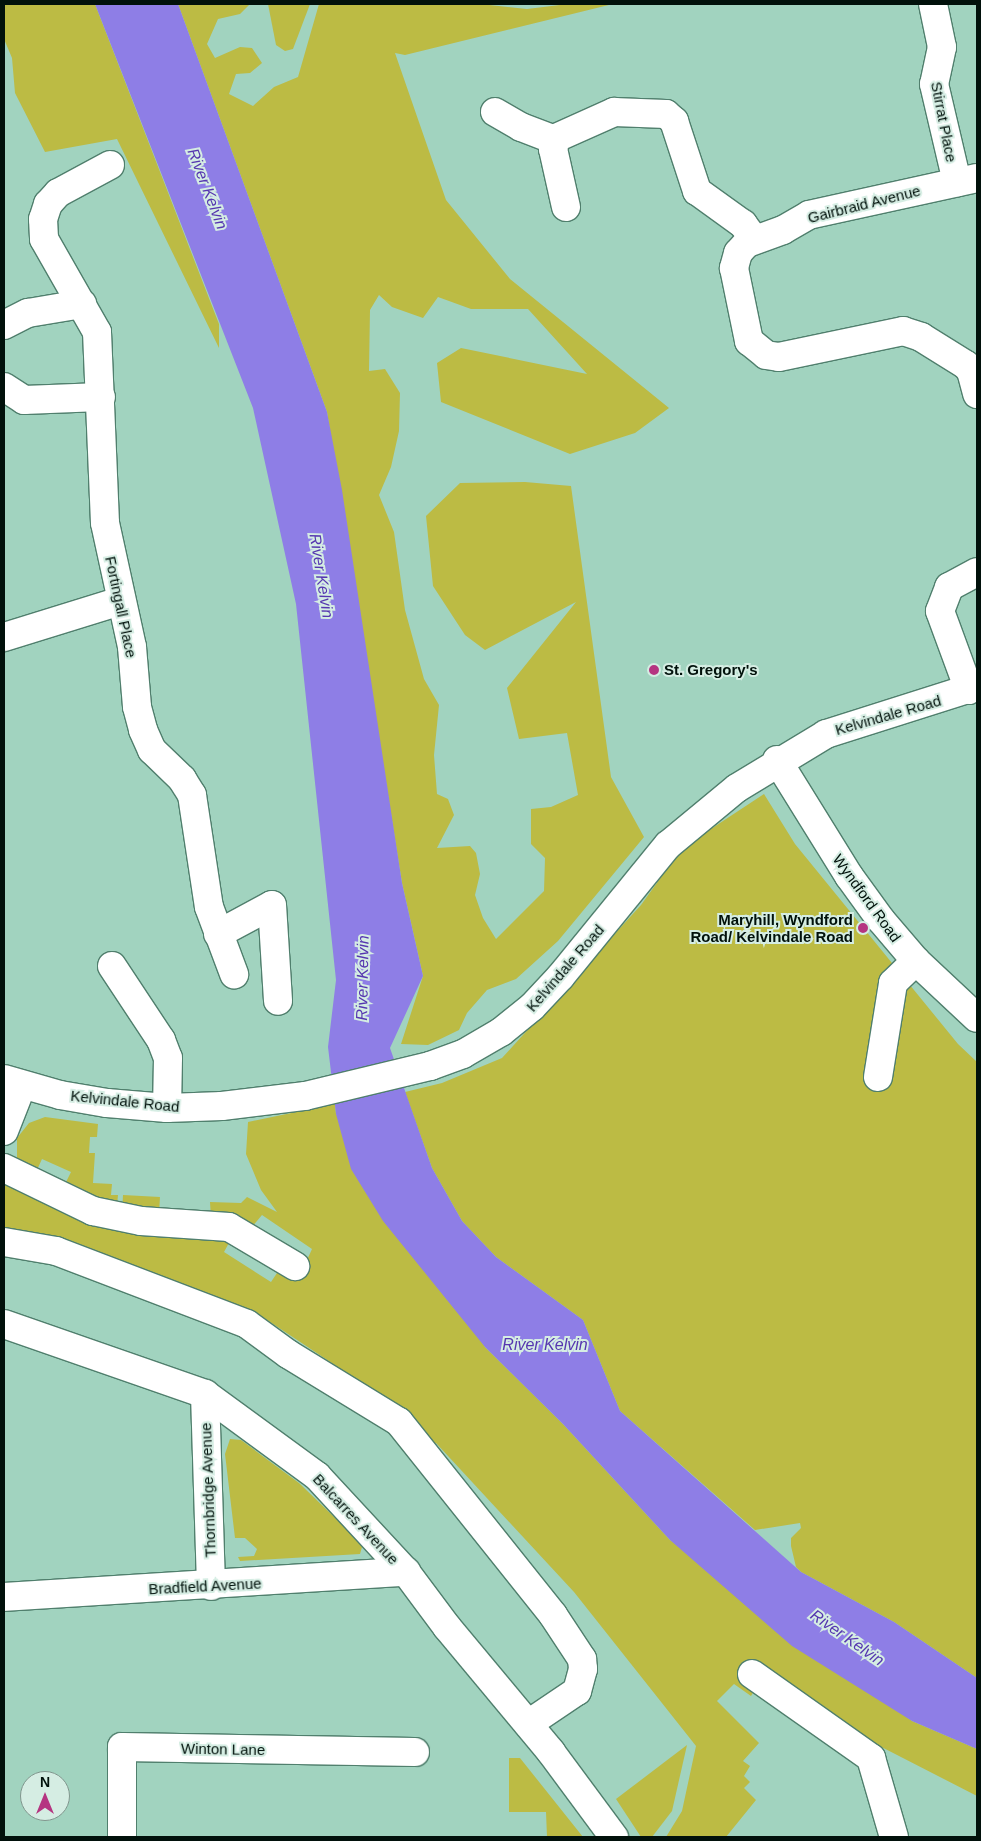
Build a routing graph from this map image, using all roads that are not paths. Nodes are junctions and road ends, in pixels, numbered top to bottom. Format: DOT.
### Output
graph roads {
  1 [pos="933,4"];
  2 [pos="496,112"];
  3 [pos="554,140"];
  4 [pos="110,166"];
  5 [pos="967,180"];
  6 [pos="566,207"];
  7 [pos="753,238"];
  8 [pos="82,304"];
  9 [pos="4,325"];
  10 [pos="4,387"];
  11 [pos="977,394"];
  12 [pos="101,397"];
  13 [pos="977,572"];
  14 [pos="120,601"];
  15 [pos="4,637"];
  16 [pos="973,688"];
  17 [pos="777,760"];
  18 [pos="218,934"];
  19 [pos="916,961"];
  20 [pos="112,966"];
  21 [pos="234,974"];
  22 [pos="278,1000"];
  23 [pos="977,1018"];
  24 [pos="878,1077"];
  25 [pos="13,1082"];
  26 [pos="166,1108"];
  27 [pos="4,1130"];
  28 [pos="4,1168"];
  29 [pos="4,1242"];
  30 [pos="294,1266"];
  31 [pos="4,1324"];
  32 [pos="205,1394"];
  33 [pos="406,1572"];
  34 [pos="211,1586"];
  35 [pos="4,1597"];
  36 [pos="752,1674"];
  37 [pos="528,1724"];
  38 [pos="415,1752"];
  39 [pos="122,1837"];
  40 [pos="614,1837"];
  41 [pos="894,1837"];
  1 -- 5 [label="street, Stirrat Place"];
  2 -- 3 [label="street"];
  3 -- 6 [label="street"];
  3 -- 7 [label="street"];
  4 -- 8 [label="street, Fortingall Place"];
  5 -- 7 [label="street, Gairbraid Avenue"];
  7 -- 11 [label="street"];
  8 -- 9 [label="street"];
  8 -- 12 [label="street, Fortingall Place"];
  10 -- 12 [label="street"];
  12 -- 14 [label="street, Fortingall Place"];
  13 -- 16 [label="street"];
  14 -- 15 [label="street"];
  14 -- 18 [label="street, Fortingall Place"];
  16 -- 17 [label="street, Kelvindale Road"];
  17 -- 19 [label="street, Wyndford Road"];
  17 -- 26 [label="street, Kelvindale Road"];
  18 -- 21 [label="street, Fortingall Place"];
  18 -- 22 [label="street"];
  19 -- 23 [label="street, Wyndford Road"];
  19 -- 24 [label="street"];
  20 -- 26 [label="street"];
  25 -- 26 [label="street, Kelvindale Road"];
  25 -- 27 [label="street"];
  28 -- 30 [label="street"];
  29 -- 37 [label="street"];
  31 -- 32 [label="street, Balcarres Avenue"];
  32 -- 33 [label="street, Balcarres Avenue"];
  32 -- 34 [label="street, Thornbridge Avenue"];
  33 -- 34 [label="street, Bradfield Avenue"];
  33 -- 37 [label="street, Balcarres Avenue"];
  34 -- 35 [label="street, Bradfield Avenue"];
  36 -- 41 [label="street"];
  37 -- 40 [label="street, Balcarres Avenue"];
  38 -- 39 [label="street, Winton Lane"];
}
